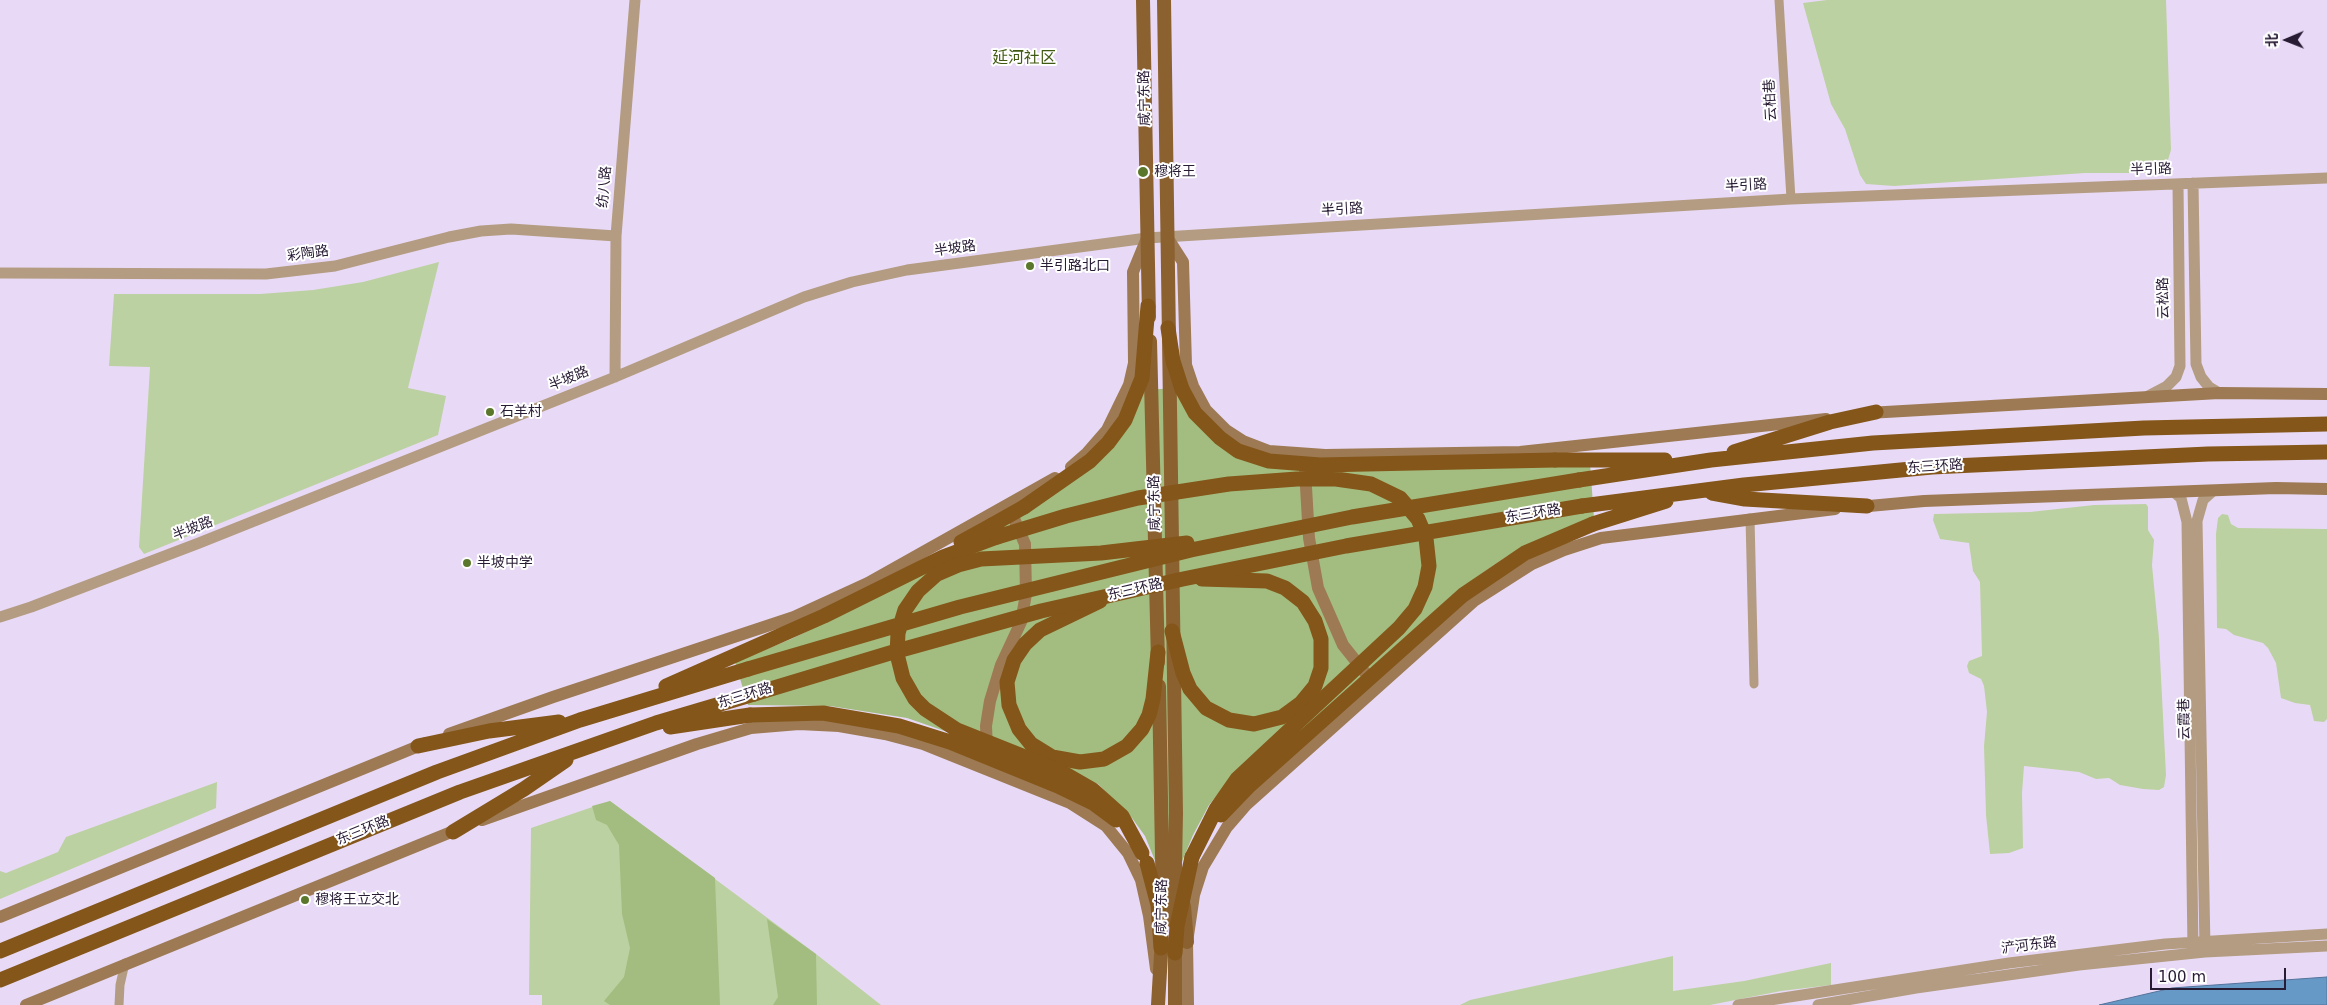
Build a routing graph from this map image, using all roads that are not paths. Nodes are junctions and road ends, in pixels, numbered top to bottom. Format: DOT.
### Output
graph roads {
  1 [pos="635,0"];
  2 [pos="1143,0"];
  3 [pos="1164,0"];
  4 [pos="1779,0"];
  5 [pos="2327,178"];
  6 [pos="2193,183"];
  7 [pos="2178,184"];
  8 [pos="1791,199"];
  9 [pos="616,236"];
  10 [pos="1167,237"];
  11 [pos="1147,238"];
  12 [pos="0,273"];
  13 [pos="1148,306"];
  14 [pos="1168,328"];
  15 [pos="615,377"];
  16 [pos="2219,393"];
  17 [pos="2327,394"];
  18 [pos="2148,396"];
  19 [pos="1876,412"];
  20 [pos="2327,424"];
  21 [pos="2327,452"];
  22 [pos="1304,454"];
  23 [pos="1711,460"];
  24 [pos="2327,489"];
  25 [pos="1696,490"];
  26 [pos="2213,490"];
  27 [pos="2174,492"];
  28 [pos="1008,505"];
  29 [pos="1867,506"];
  30 [pos="1750,518"];
  31 [pos="994,531"];
  32 [pos="1250,538"];
  33 [pos="1183,579"];
  34 [pos="1112,595"];
  35 [pos="0,617"];
  36 [pos="1172,631"];
  37 [pos="1158,652"];
  38 [pos="1754,684"];
  39 [pos="1377,687"];
  40 [pos="619,708"];
  41 [pos="580,720"];
  42 [pos="624,734"];
  43 [pos="418,746"];
  44 [pos="578,751"];
  45 [pos="990,771"];
  46 [pos="1176,813"];
  47 [pos="453,832"];
  48 [pos="1192,857"];
  49 [pos="1144,858"];
  50 [pos="1184,893"];
  51 [pos="0,918"];
  52 [pos="2327,934"];
  53 [pos="1187,942"];
  54 [pos="2327,946"];
  55 [pos="2199,947"];
  56 [pos="0,951"];
  57 [pos="1168,951"];
  58 [pos="125,963"];
  59 [pos="0,980"];
  60 [pos="1158,982"];
  61 [pos="26,1005"];
  62 [pos="119,1005"];
  63 [pos="1158,1005"];
  64 [pos="1175,1005"];
  65 [pos="1188,1005"];
  66 [pos="1738,1005"];
  67 [pos="1818,1005"];
  1 -- 9 [label="street, 纺八路"];
  2 -- 11 [label="main road, 咸宁东路"];
  3 -- 10 [label="main road, 咸宁东路"];
  4 -- 8 [label="street, 云柏巷"];
  5 -- 6 [label="street, 半引路"];
  6 -- 7 [label="street, 半引路"];
  6 -- 16 [label="street"];
  7 -- 8 [label="street, 半引路"];
  7 -- 18 [label="street, 云松路"];
  8 -- 10 [label="street, 半引路"];
  9 -- 12 [label="street, 彩陶路"];
  9 -- 15 [label="street, 纺八路"];
  10 -- 11 [label="street, 半坡路"];
  10 -- 14 [label="main road, 咸宁东路"];
  10 -- 22 [label="main road"];
  11 -- 13 [label="main road, 咸宁东路"];
  11 -- 15 [label="street, 半坡路"];
  11 -- 28 [label="main road"];
  13 -- 31 [label="highway, bridge"];
  13 -- 37 [label="main road, 咸宁东路"];
  14 -- 23 [label="highway, bridge"];
  14 -- 36 [label="main road, 咸宁东路"];
  15 -- 35 [label="street, 半坡路"];
  16 -- 17 [label="main road"];
  16 -- 18 [label="main road"];
  18 -- 19 [label="main road"];
  19 -- 22 [label="main road"];
  19 -- 23 [label="highway"];
  20 -- 23 [label="highway, 东三环路"];
  21 -- 25 [label="highway, 东三环路"];
  22 -- 39 [label="main road"];
  23 -- 32 [label="highway, 东三环路, bridge"];
  24 -- 26 [label="main road"];
  25 -- 29 [label="highway"];
  25 -- 33 [label="highway, 东三环路, bridge"];
  25 -- 48 [label="highway, bridge"];
  26 -- 27 [label="main road"];
  26 -- 55 [label="street, 云霞巷"];
  27 -- 29 [label="main road"];
  27 -- 55 [label="street, 云霞巷"];
  28 -- 43 [label="main road"];
  28 -- 45 [label="main road"];
  29 -- 30 [label="main road"];
  30 -- 38 [label="street"];
  30 -- 39 [label="main road"];
  31 -- 40 [label="highway"];
  31 -- 48 [label="highway, bridge"];
  32 -- 40 [label="highway, 东三环路, bridge"];
  32 -- 49 [label="highway, bridge"];
  33 -- 34 [label="highway, 东三环路, bridge"];
  33 -- 36 [label="highway, bridge"];
  34 -- 37 [label="highway, bridge"];
  34 -- 42 [label="highway, 东三环路, bridge"];
  36 -- 46 [label="main road, 咸宁东路"];
  37 -- 57 [label="main road, 咸宁东路"];
  39 -- 53 [label="main road"];
  40 -- 41 [label="highway, 东三环路"];
  41 -- 43 [label="highway"];
  41 -- 56 [label="highway, 东三环路"];
  42 -- 44 [label="highway, 东三环路"];
  42 -- 49 [label="highway, bridge"];
  43 -- 51 [label="main road"];
  44 -- 47 [label="highway"];
  44 -- 59 [label="highway, 东三环路"];
  45 -- 47 [label="main road"];
  45 -- 60 [label="main road"];
  46 -- 50 [label="main road"];
  46 -- 57 [label="main road, 咸宁东路"];
  47 -- 58 [label="main road"];
  48 -- 50 [label="highway"];
  49 -- 57 [label="highway"];
  50 -- 53 [label="main road"];
  50 -- 57 [label="highway"];
  52 -- 55 [label="street, 浐河东路"];
  53 -- 65 [label="main road"];
  54 -- 55 [label="street, 浐河东路"];
  55 -- 66 [label="street, 浐河东路"];
  55 -- 67 [label="street, 浐河东路"];
  57 -- 60 [label="main road, 咸宁东路"];
  57 -- 64 [label="main road, 咸宁东路"];
  58 -- 61 [label="main road"];
  58 -- 62 [label="street"];
  60 -- 63 [label="main road, 咸宁东路"];
}
